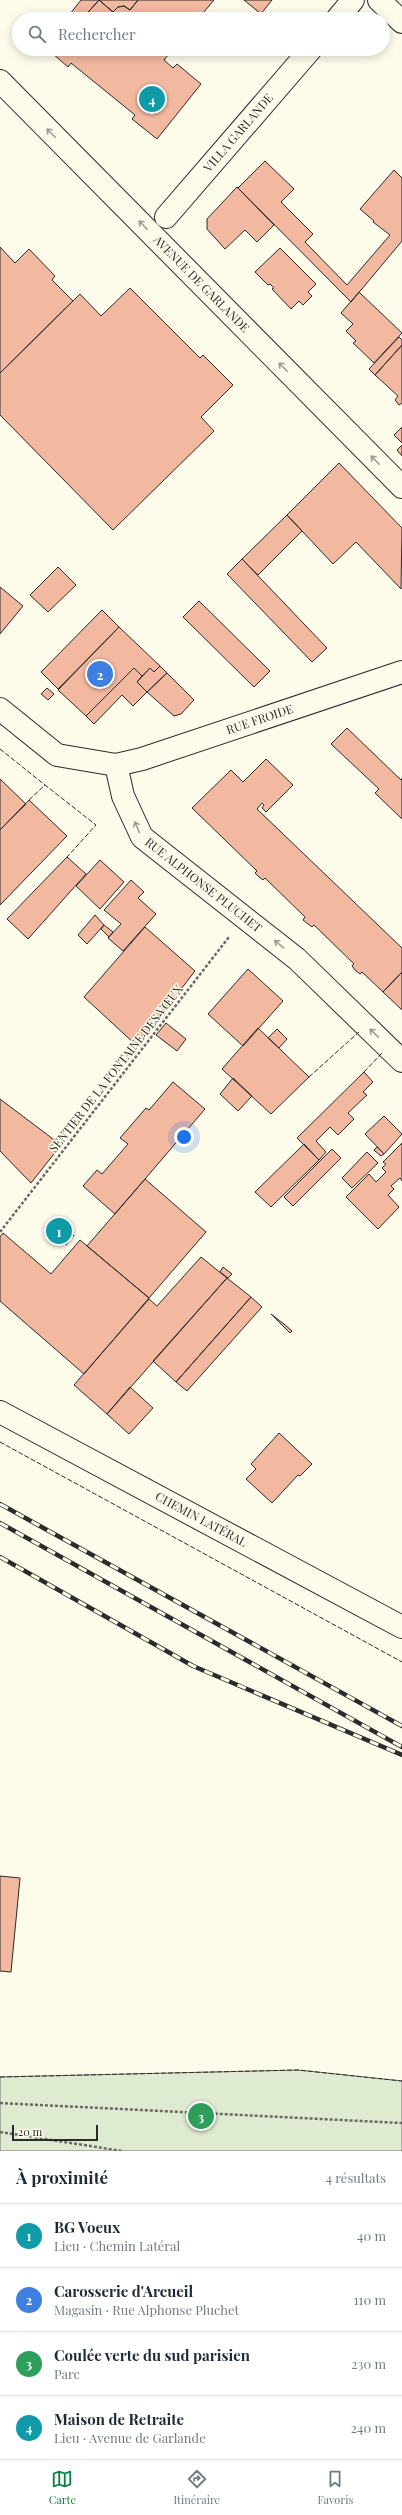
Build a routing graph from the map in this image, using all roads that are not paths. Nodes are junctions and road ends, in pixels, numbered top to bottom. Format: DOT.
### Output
graph roads {
  1 [pos="353,0"];
  2 [pos="379,0"];
  3 [pos="343,12"];
  4 [pos="402,22"];
  5 [pos="305,56"];
  6 [pos="0,81"];
  7 [pos="166,217"];
  8 [pos="402,487"];
  9 [pos="402,672"];
  10 [pos="0,709"];
  11 [pos="116,765"];
  12 [pos="402,1061"];
  13 [pos="0,1412"];
  14 [pos="402,1627"];
  1 -- 3 [label="street"];
  2 -- 4 [label="street"];
  5 -- 7 [label="street, VILLA GARLANDE"];
  8 -- 6 [label="street, AVENUE DE GARLANDE, one-way"];
  9 -- 11 [label="street, RUE FROIDE"];
  10 -- 11 [label="street"];
  12 -- 11 [label="street, RUE ALPHONSE PLUCHET, one-way"];
  13 -- 14 [label="street, CHEMIN LATÉRAL"];
}
